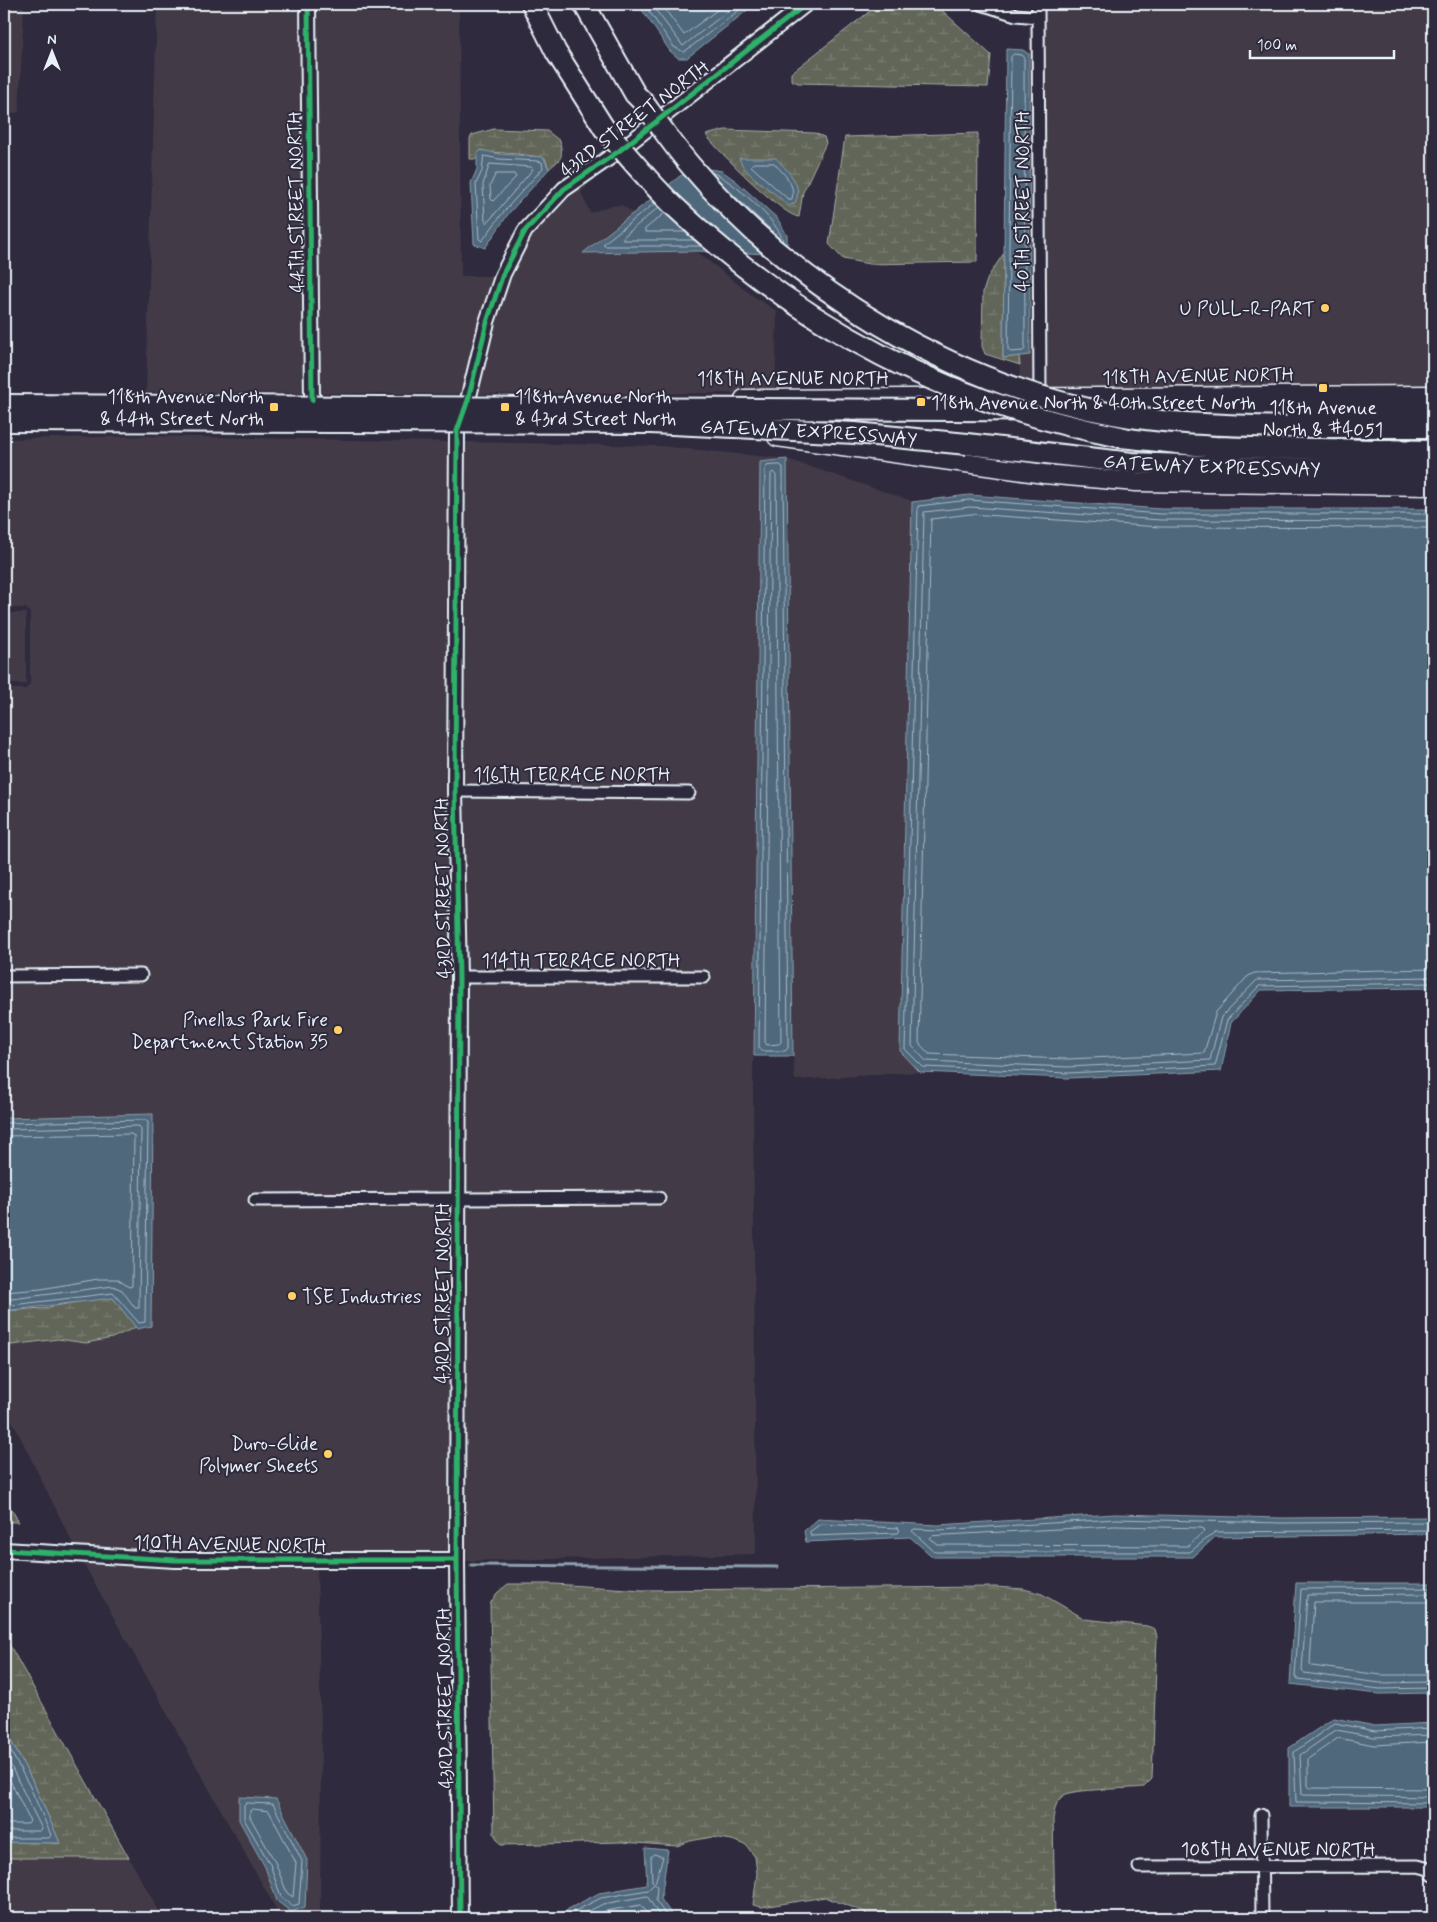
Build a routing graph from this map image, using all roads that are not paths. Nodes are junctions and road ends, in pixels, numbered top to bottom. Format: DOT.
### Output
graph roads {
  1 [pos="308,4"];
  2 [pos="532,4"];
  3 [pos="584,4"];
  4 [pos="806,4"];
  5 [pos="981,4"];
  6 [pos="1038,4"];
  7 [pos="1038,18"];
  8 [pos="1433,395"];
  9 [pos="4,398"];
  10 [pos="1040,398"];
  11 [pos="312,400"];
  12 [pos="468,400"];
  13 [pos="4,405"];
  14 [pos="1433,412"];
  15 [pos="4,421"];
  16 [pos="1433,427"];
  17 [pos="4,430"];
  18 [pos="457,431"];
  19 [pos="1433,451"];
  20 [pos="1433,469"];
  21 [pos="1433,486"];
  22 [pos="455,791"];
  23 [pos="689,793"];
  24 [pos="141,975"];
  25 [pos="4,976"];
  26 [pos="458,977"];
  27 [pos="704,977"];
  28 [pos="659,1198"];
  29 [pos="458,1199"];
  30 [pos="255,1200"];
  31 [pos="4,1550"];
  32 [pos="456,1560"];
  33 [pos="1261,1815"];
  34 [pos="1261,1867"];
  35 [pos="1139,1868"];
  36 [pos="1433,1875"];
  37 [pos="460,1918"];
  38 [pos="1262,1918"];
  1 -- 11 [label="street, 44TH STREET NORTH"];
  2 -- 19 [label="highway, GATEWAY EXPRESSWAY, bridge"];
  3 -- 16 [label="highway, GATEWAY EXPRESSWAY, bridge"];
  4 -- 12 [label="street, 43RD STREET NORTH"];
  5 -- 7 [label="street"];
  6 -- 7 [label="street, 40TH STREET NORTH"];
  7 -- 10 [label="street, 40TH STREET NORTH"];
  8 -- 10 [label="main road, 118TH AVENUE NORTH"];
  9 -- 11 [label="main road, 118TH AVENUE NORTH"];
  10 -- 12 [label="main road, 118TH AVENUE NORTH"];
  11 -- 12 [label="main road, 118TH AVENUE NORTH"];
  12 -- 18 [label="street, 43RD STREET NORTH"];
  13 -- 14 [label="highway, GATEWAY EXPRESSWAY, bridge"];
  15 -- 20 [label="highway, GATEWAY EXPRESSWAY, bridge"];
  17 -- 18 [label="main road"];
  18 -- 21 [label="main road"];
  18 -- 22 [label="street, 43RD STREET NORTH"];
  22 -- 23 [label="street, 116TH TERRACE NORTH"];
  22 -- 26 [label="street, 43RD STREET NORTH"];
  24 -- 25 [label="street"];
  26 -- 27 [label="street, 114TH TERRACE NORTH"];
  26 -- 29 [label="street, 43RD STREET NORTH"];
  28 -- 29 [label="street"];
  29 -- 30 [label="street"];
  29 -- 32 [label="street, 43RD STREET NORTH"];
  31 -- 32 [label="street, 110TH AVENUE NORTH"];
  32 -- 37 [label="street, 43RD STREET NORTH"];
  33 -- 34 [label="street"];
  34 -- 35 [label="street, 108TH AVENUE NORTH"];
  34 -- 36 [label="street, 108TH AVENUE NORTH"];
  34 -- 38 [label="street"];
}
